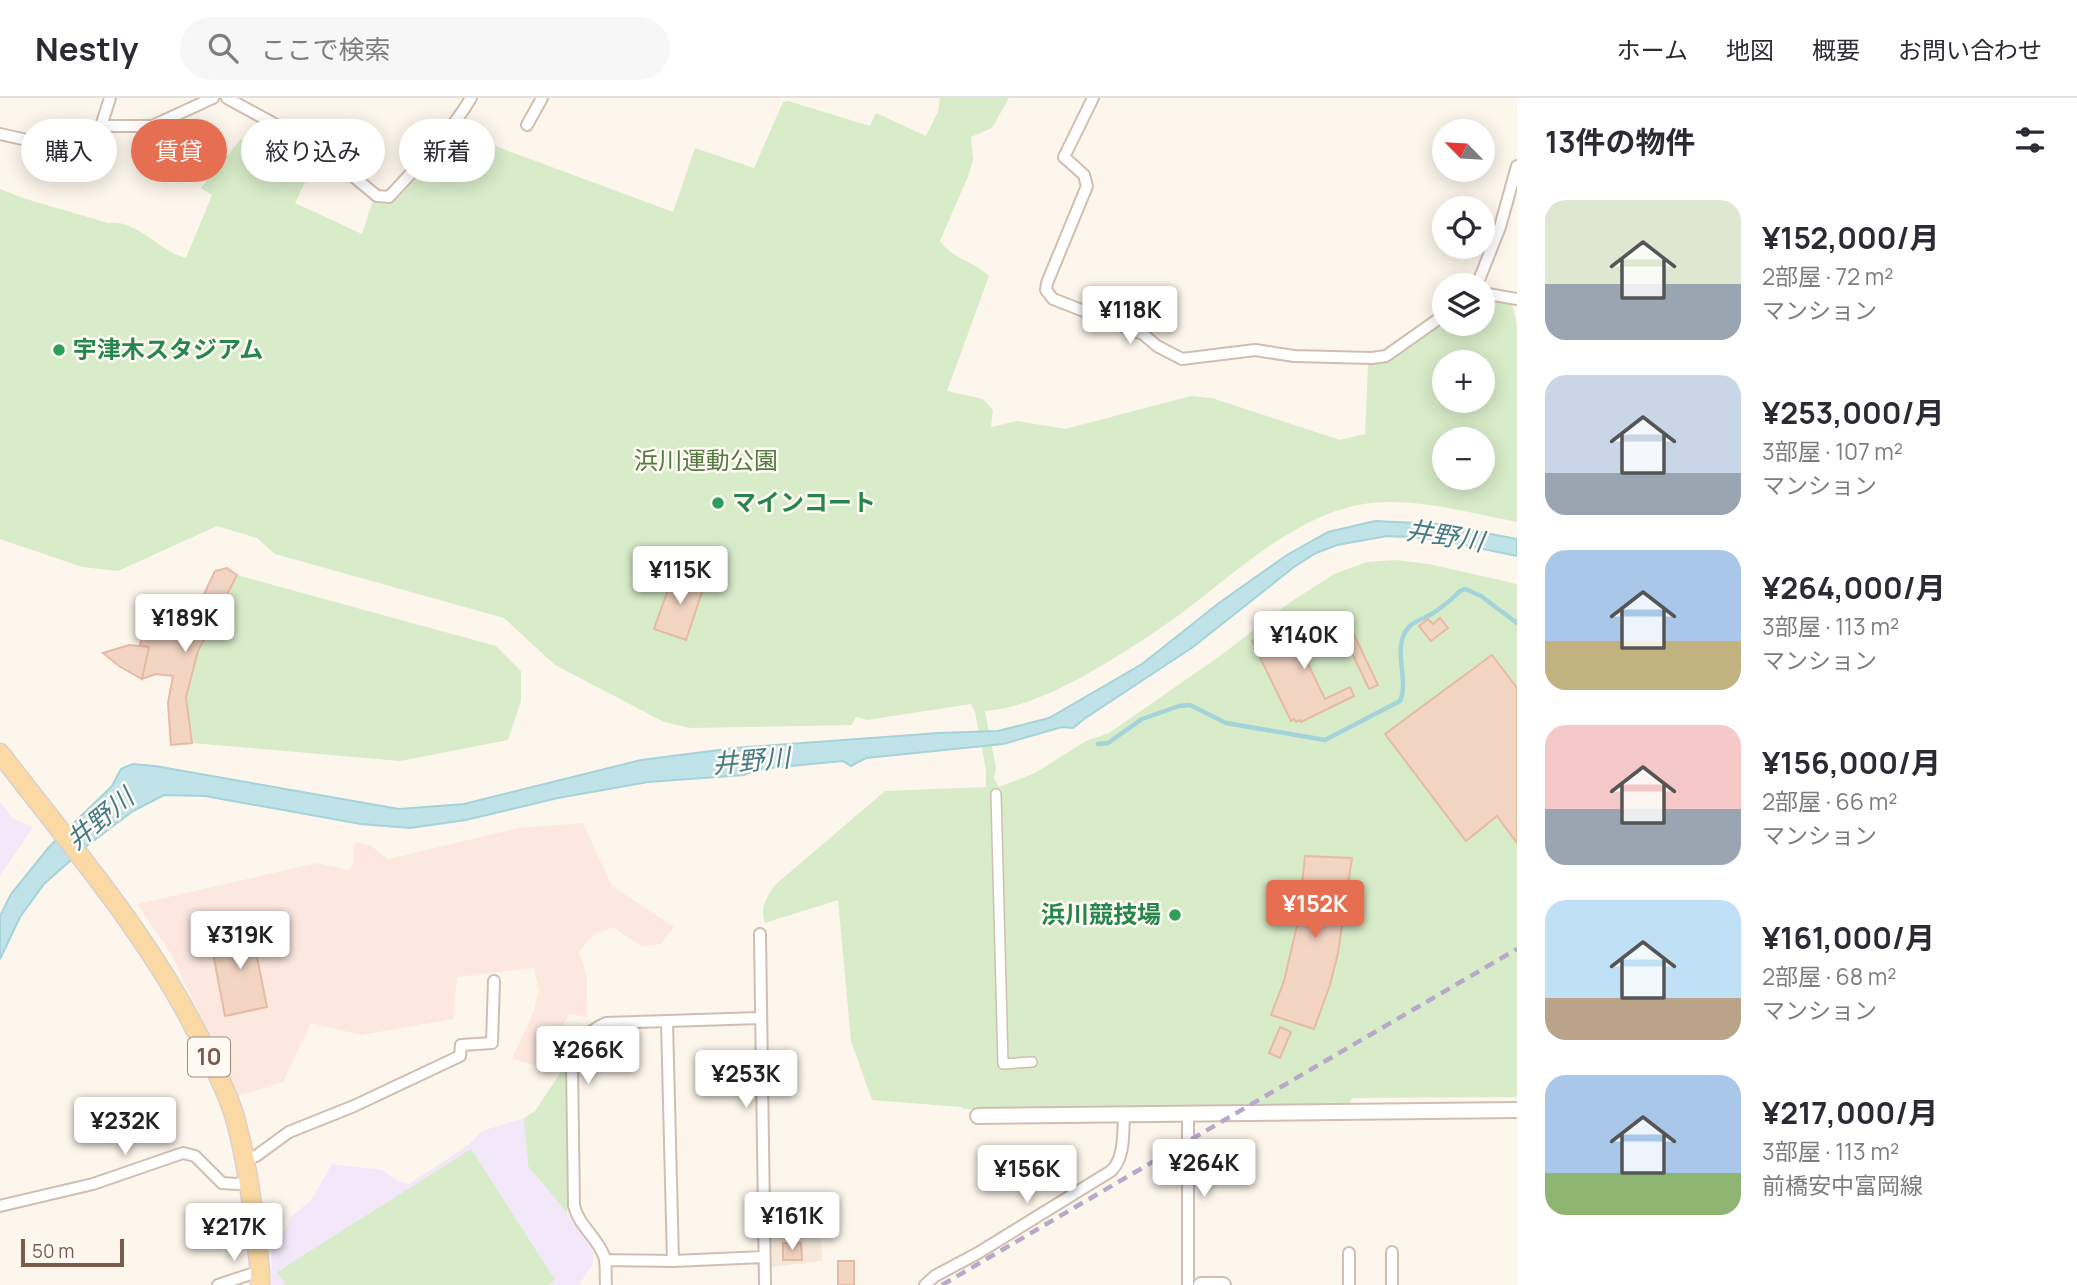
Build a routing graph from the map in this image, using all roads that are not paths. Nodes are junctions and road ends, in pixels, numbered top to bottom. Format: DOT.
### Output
graph roads {
  1 [pos="110,98"];
  2 [pos="213,98"];
  3 [pos="226,98"];
  4 [pos="471,98"];
  5 [pos="542,98"];
  6 [pos="1093,98"];
  7 [pos="103,119"];
  8 [pos="527,125"];
  9 [pos="117,126"];
  10 [pos="0,134"];
  11 [pos="21,139"];
  12 [pos="1517,166"];
  13 [pos="1482,273"];
  14 [pos="1495,295"];
  15 [pos="1517,299"];
  16 [pos="1432,323"];
  17 [pos="0,753"];
  18 [pos="996,794"];
  19 [pos="760,934"];
  20 [pos="494,981"];
  21 [pos="760,1018"];
  22 [pos="667,1022"];
  23 [pos="1032,1062"];
  24 [pos="1517,1110"];
  25 [pos="1188,1113"];
  26 [pos="1124,1114"];
  27 [pos="978,1116"];
  28 [pos="244,1160"];
  29 [pos="248,1180"];
  30 [pos="0,1206"];
  31 [pos="1392,1252"];
  32 [pos="1349,1253"];
  33 [pos="764,1257"];
  34 [pos="605,1260"];
  35 [pos="673,1261"];
  36 [pos="260,1278"];
  37 [pos="218,1285"];
  38 [pos="606,1285"];
  39 [pos="765,1285"];
  40 [pos="925,1285"];
  41 [pos="1188,1285"];
  42 [pos="1201,1285"];
  43 [pos="1223,1285"];
  44 [pos="1349,1285"];
  45 [pos="1392,1285"];
  1 -- 7 [label="street"];
  2 -- 9 [label="street"];
  3 -- 4 [label="street"];
  5 -- 8 [label="street"];
  6 -- 16 [label="street"];
  10 -- 11 [label="street"];
  12 -- 13 [label="street"];
  14 -- 15 [label="street"];
  17 -- 28 [label="main road, 10"];
  18 -- 23 [label="street"];
  19 -- 21 [label="street"];
  20 -- 28 [label="street"];
  21 -- 22 [label="street"];
  21 -- 33 [label="street"];
  22 -- 34 [label="street"];
  22 -- 35 [label="street"];
  24 -- 25 [label="street"];
  25 -- 26 [label="street"];
  25 -- 41 [label="street"];
  26 -- 27 [label="street"];
  26 -- 40 [label="street"];
  28 -- 29 [label="main road, 10"];
  29 -- 30 [label="street"];
  29 -- 36 [label="main road, 10"];
  31 -- 45 [label="street"];
  32 -- 44 [label="street"];
  33 -- 35 [label="street"];
  33 -- 39 [label="street"];
  34 -- 35 [label="street"];
  34 -- 38 [label="street"];
  36 -- 37 [label="street"];
  42 -- 43 [label="street"];
}
